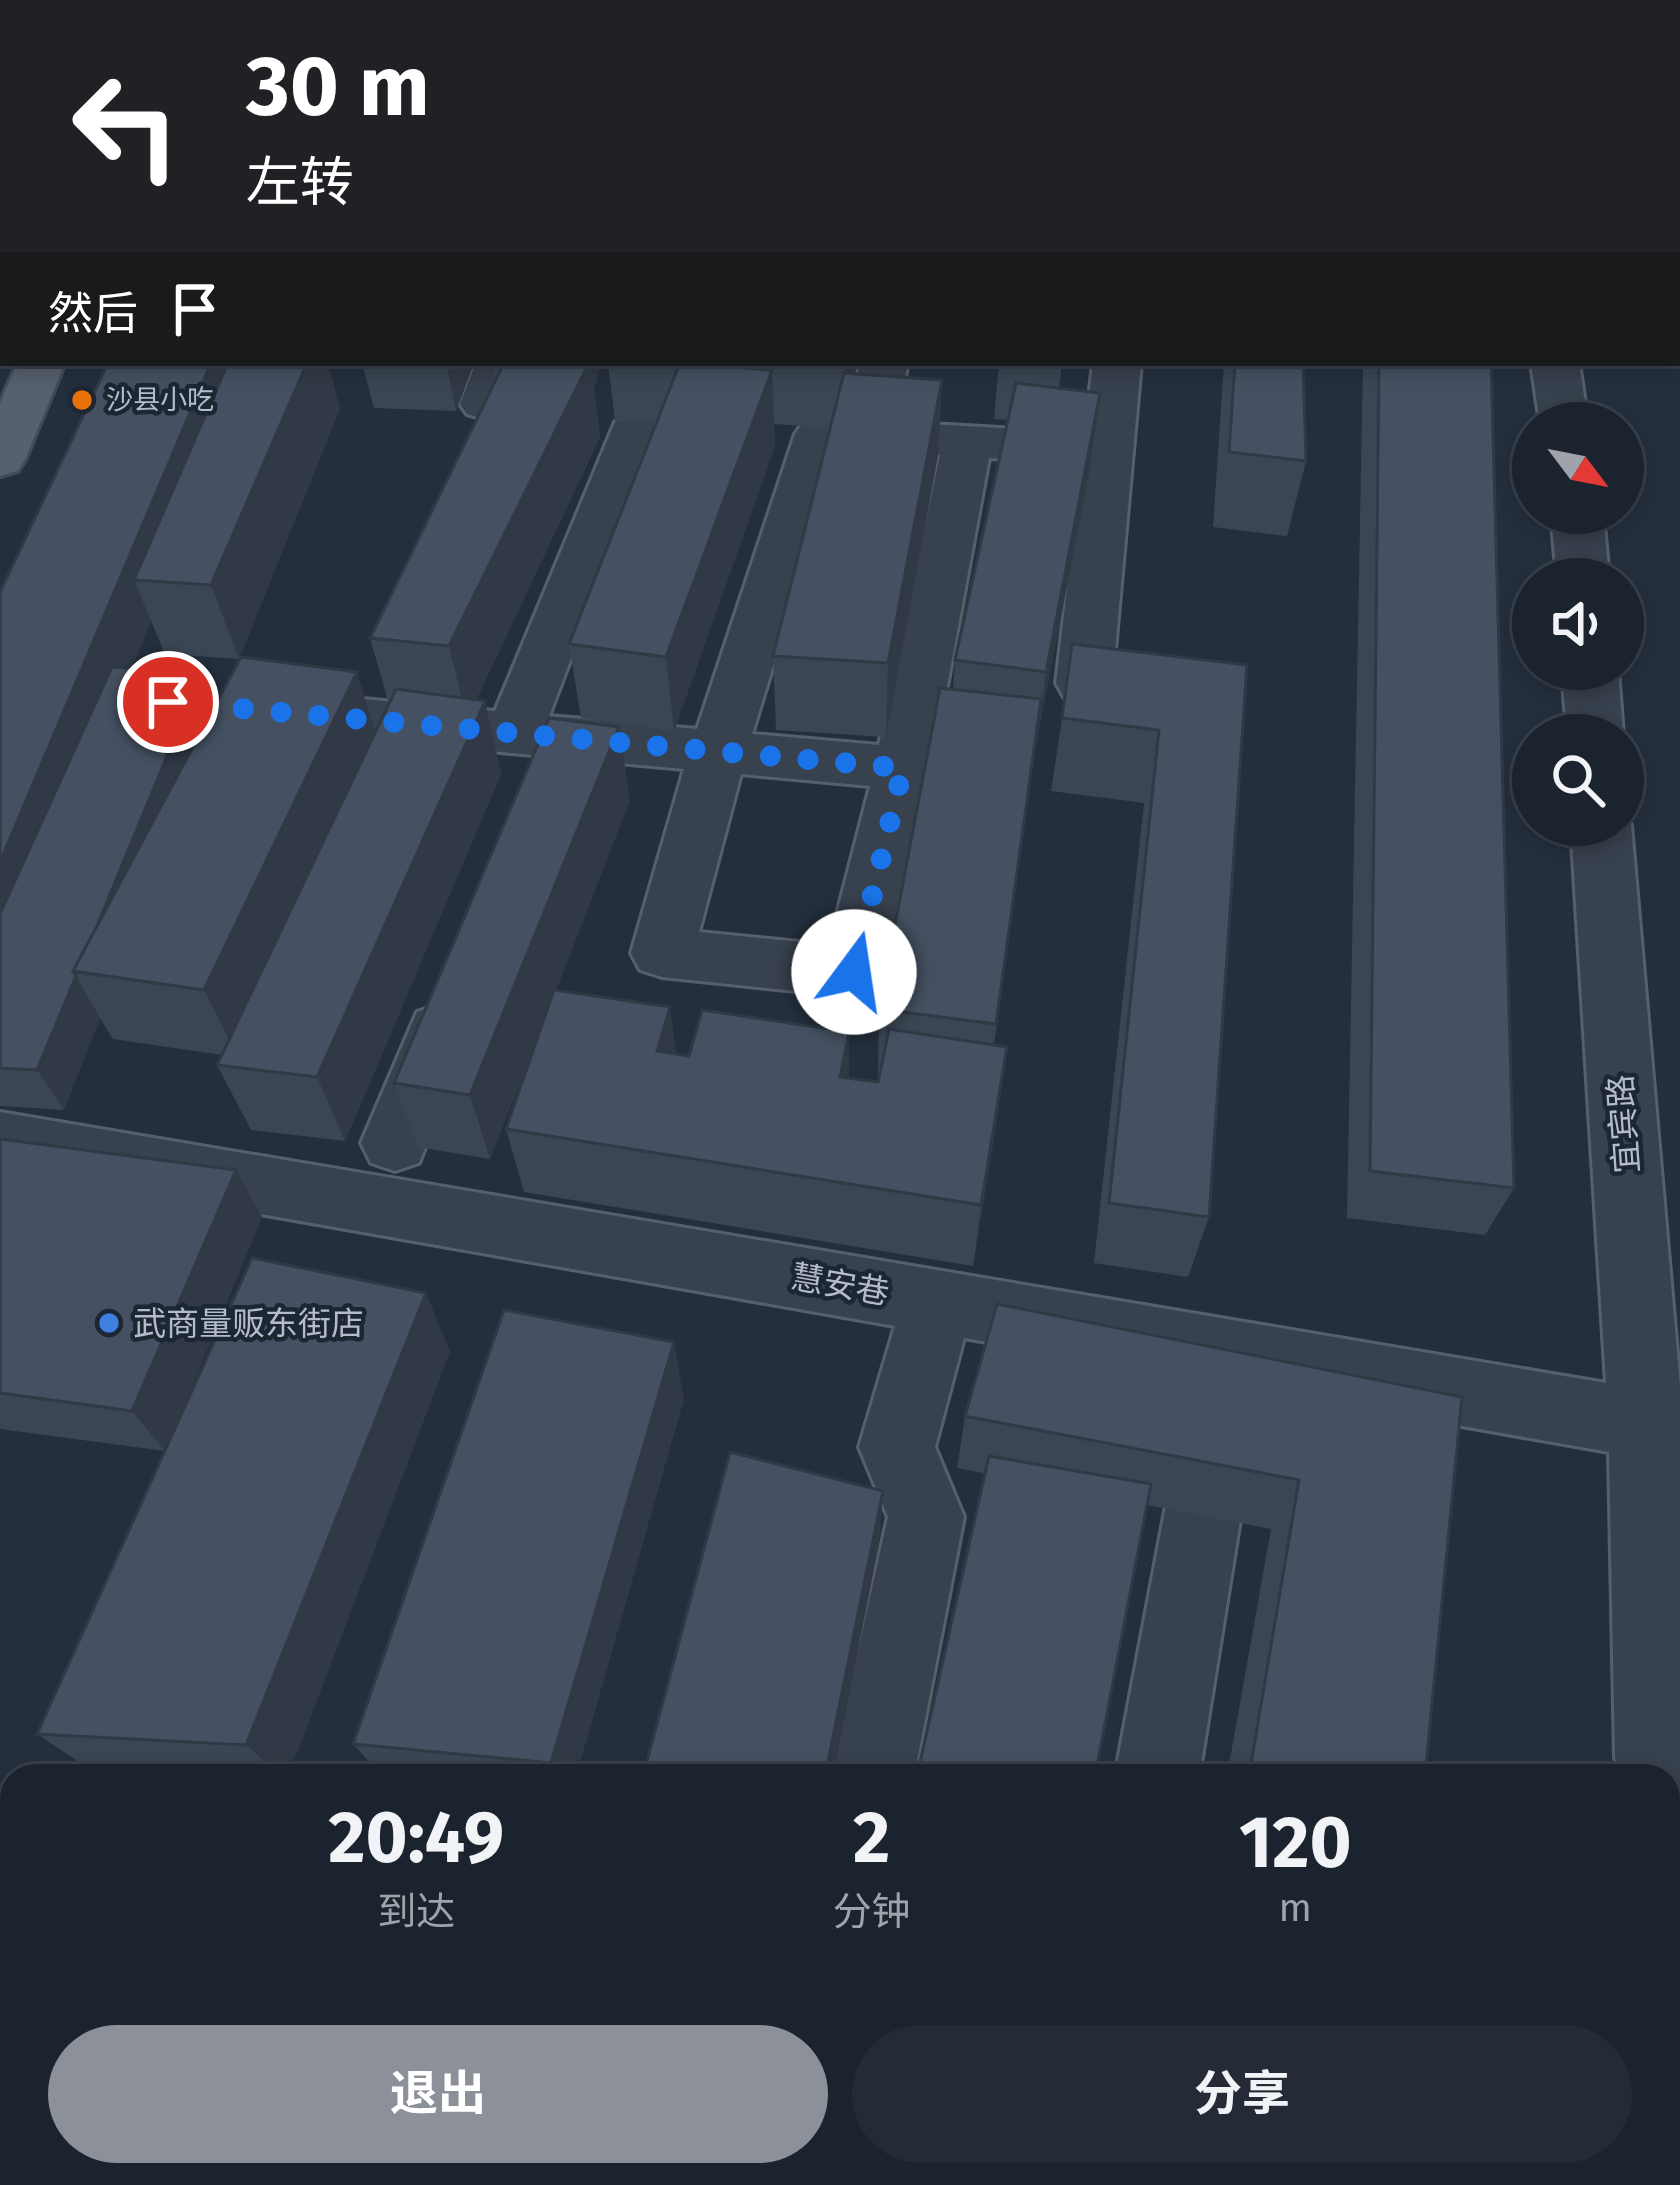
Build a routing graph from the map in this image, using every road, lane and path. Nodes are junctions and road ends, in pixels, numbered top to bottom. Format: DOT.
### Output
graph roads {
  1 [pos="40,366"];
  2 [pos="882,366"];
  3 [pos="1117,366"];
  4 [pos="1555,366"];
  5 [pos="1561,402"];
  6 [pos="844,434"];
  7 [pos="968,440"];
  8 [pos="1111,450"];
  9 [pos="0,460"];
  10 [pos="1084,683"];
  11 [pos="242,716"];
  12 [pos="417,724"];
  13 [pos="536,735"];
  14 [pos="718,752"];
  15 [pos="903,768"];
  16 [pos="388,787"];
  17 [pos="532,801"];
  18 [pos="1603,846"];
  19 [pos="464,972"];
  20 [pos="0,1140"];
  21 [pos="395,1143"];
  22 [pos="938,1301"];
  23 [pos="1230,1352"];
  24 [pos="1663,1427"];
  25 [pos="875,1764"];
  26 [pos="1159,1764"];
  27 [pos="1661,1764"];
  1 -- 9 [label="main road"];
  2 -- 6 [label="street"];
  3 -- 8 [label="street"];
  4 -- 5 [label="street"];
  6 -- 7 [label="street"];
  6 -- 13 [label="street"];
  6 -- 14 [label="street"];
  7 -- 8 [label="street"];
  7 -- 15 [label="street"];
  8 -- 10 [label="street"];
  11 -- 12 [label="street"];
  12 -- 13 [label="street"];
  12 -- 16 [label="street"];
  13 -- 14 [label="street"];
  13 -- 17 [label="street"];
  14 -- 15 [label="street"];
  14 -- 15 [label="street"];
  18 -- 24 [label="street, 宜宾路"];
  19 -- 21 [label="street"];
  20 -- 22 [label="street, 慧安巷"];
  22 -- 23 [label="street, 慧安巷"];
  22 -- 25 [label="street"];
  23 -- 24 [label="street, 慧安巷"];
  23 -- 26 [label="street"];
  24 -- 27 [label="street, 宜宾路"];
}
